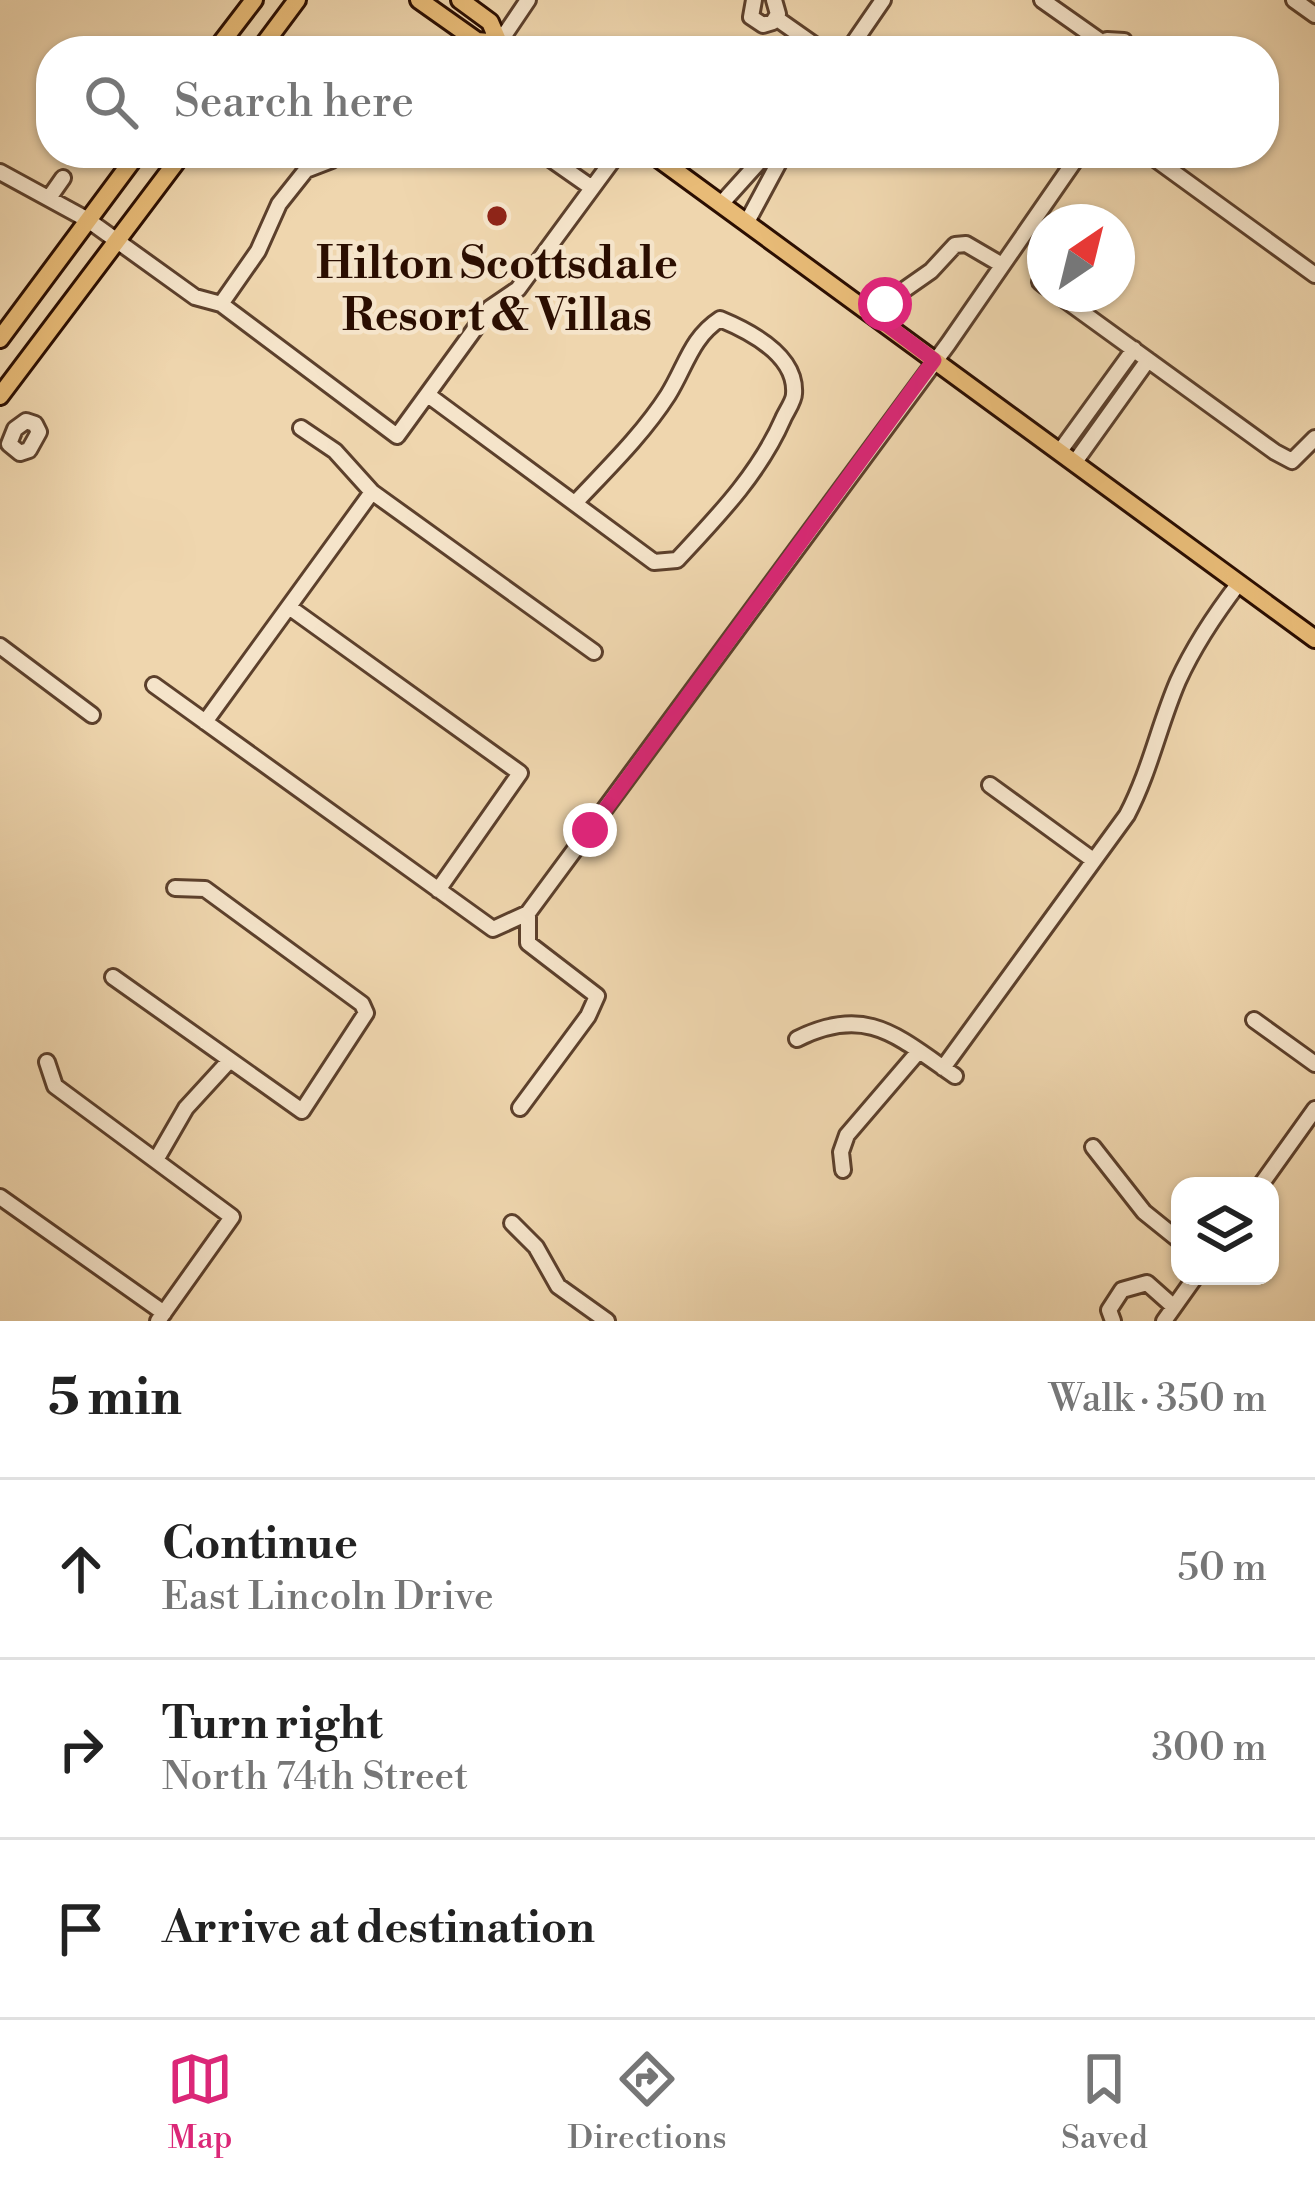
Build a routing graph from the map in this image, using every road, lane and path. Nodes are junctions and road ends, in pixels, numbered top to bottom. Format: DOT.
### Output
graph roads {
  1 [pos="254,0"];
  2 [pos="297,0"];
  3 [pos="419,0"];
  4 [pos="460,0"];
  5 [pos="528,0"];
  6 [pos="754,0"];
  7 [pos="774,0"];
  8 [pos="883,0"];
  9 [pos="1042,0"];
  10 [pos="1294,0"];
  11 [pos="1315,15"];
  12 [pos="776,18"];
  13 [pos="226,36"];
  14 [pos="270,36"];
  15 [pos="470,36"];
  16 [pos="498,36"];
  17 [pos="510,36"];
  18 [pos="802,36"];
  19 [pos="858,36"];
  20 [pos="1087,36"];
  21 [pos="127,168"];
  22 [pos="171,168"];
  23 [pos="311,168"];
  24 [pos="563,168"];
  25 [pos="607,168"];
  26 [pos="672,168"];
  27 [pos="753,168"];
  28 [pos="776,168"];
  29 [pos="1070,168"];
  30 [pos="1169,168"];
  31 [pos="306,170"];
  32 [pos="0,172"];
  33 [pos="63,178"];
  34 [pos="592,188"];
  35 [pos="50,198"];
  36 [pos="721,204"];
  37 [pos="88,220"];
  38 [pos="747,222"];
  39 [pos="117,240"];
  40 [pos="1002,265"];
  41 [pos="1315,275"];
  42 [pos="221,304"];
  43 [pos="1082,312"];
  44 [pos="871,313"];
  45 [pos="0,339"];
  46 [pos="1134,349"];
  47 [pos="934,360"];
  48 [pos="1148,360"];
  49 [pos="428,394"];
  50 [pos="0,396"];
  51 [pos="302,428"];
  52 [pos="1315,438"];
  53 [pos="1068,456"];
  54 [pos="372,492"];
  55 [pos="576,502"];
  56 [pos="1239,584"];
  57 [pos="289,607"];
  58 [pos="1315,639"];
  59 [pos="0,646"];
  60 [pos="594,652"];
  61 [pos="154,685"];
  62 [pos="92,715"];
  63 [pos="205,722"];
  64 [pos="990,784"];
  65 [pos="1094,860"];
  66 [pos="175,888"];
  67 [pos="437,890"];
  68 [pos="528,913"];
  69 [pos="113,977"];
  70 [pos="1254,1020"];
  71 [pos="796,1040"];
  72 [pos="920,1051"];
  73 [pos="230,1060"];
  74 [pos="46,1062"];
  75 [pos="1315,1064"];
  76 [pos="520,1108"];
  77 [pos="1315,1109"];
  78 [pos="1093,1147"];
  79 [pos="156,1160"];
  80 [pos="843,1170"];
  81 [pos="1266,1177"];
  82 [pos="0,1197"];
  83 [pos="512,1222"];
  84 [pos="1171,1234"];
  85 [pos="1190,1285"];
  86 [pos="1174,1307"];
  87 [pos="161,1317"];
  88 [pos="607,1321"];
  89 [pos="1113,1321"];
  90 [pos="1164,1321"];
  1 -- 13 [label="main road"];
  2 -- 14 [label="main road"];
  3 -- 15 [label="main road"];
  4 -- 16 [label="main road"];
  5 -- 17 [label="street"];
  6 -- 12 [label="street"];
  7 -- 12 [label="street"];
  8 -- 19 [label="street"];
  9 -- 20 [label="street"];
  10 -- 11 [label="street"];
  12 -- 18 [label="street"];
  21 -- 37 [label="main road"];
  22 -- 39 [label="main road"];
  23 -- 31 [label="street"];
  24 -- 34 [label="street"];
  25 -- 34 [label="street"];
  26 -- 36 [label="main road"];
  27 -- 36 [label="street"];
  28 -- 38 [label="street"];
  29 -- 40 [label="street"];
  30 -- 41 [label="street"];
  31 -- 42 [label="street"];
  32 -- 35 [label="street"];
  33 -- 35 [label="street"];
  34 -- 49 [label="street"];
  35 -- 37 [label="street"];
  36 -- 38 [label="main road"];
  37 -- 39 [label="street"];
  37 -- 45 [label="main road"];
  38 -- 44 [label="main road"];
  39 -- 42 [label="street"];
  39 -- 50 [label="main road"];
  40 -- 44 [label="street"];
  40 -- 47 [label="street"];
  42 -- 49 [label="street"];
  43 -- 46 [label="street"];
  44 -- 47 [label="main road"];
  46 -- 48 [label="street"];
  46 -- 53 [label="street"];
  47 -- 53 [label="main road"];
  47 -- 68 [label="street"];
  48 -- 52 [label="street"];
  48 -- 53 [label="street"];
  49 -- 55 [label="street"];
  51 -- 54 [label="street"];
  53 -- 56 [label="main road"];
  54 -- 57 [label="street"];
  54 -- 60 [label="street"];
  55 -- 55 [label="street"];
  56 -- 58 [label="main road"];
  56 -- 65 [label="street"];
  57 -- 63 [label="street"];
  57 -- 67 [label="street"];
  59 -- 62 [label="street"];
  61 -- 63 [label="street"];
  63 -- 67 [label="street"];
  64 -- 65 [label="street"];
  65 -- 72 [label="street"];
  66 -- 73 [label="street"];
  67 -- 68 [label="street"];
  68 -- 76 [label="street"];
  69 -- 73 [label="street"];
  70 -- 75 [label="street"];
  71 -- 72 [label="street"];
  72 -- 80 [label="street"];
  73 -- 79 [label="street"];
  74 -- 79 [label="street"];
  77 -- 81 [label="street"];
  78 -- 84 [label="street"];
  79 -- 87 [label="street"];
  82 -- 87 [label="street"];
  83 -- 88 [label="street"];
  85 -- 86 [label="street"];
  86 -- 89 [label="street"];
  86 -- 90 [label="street"];
}
